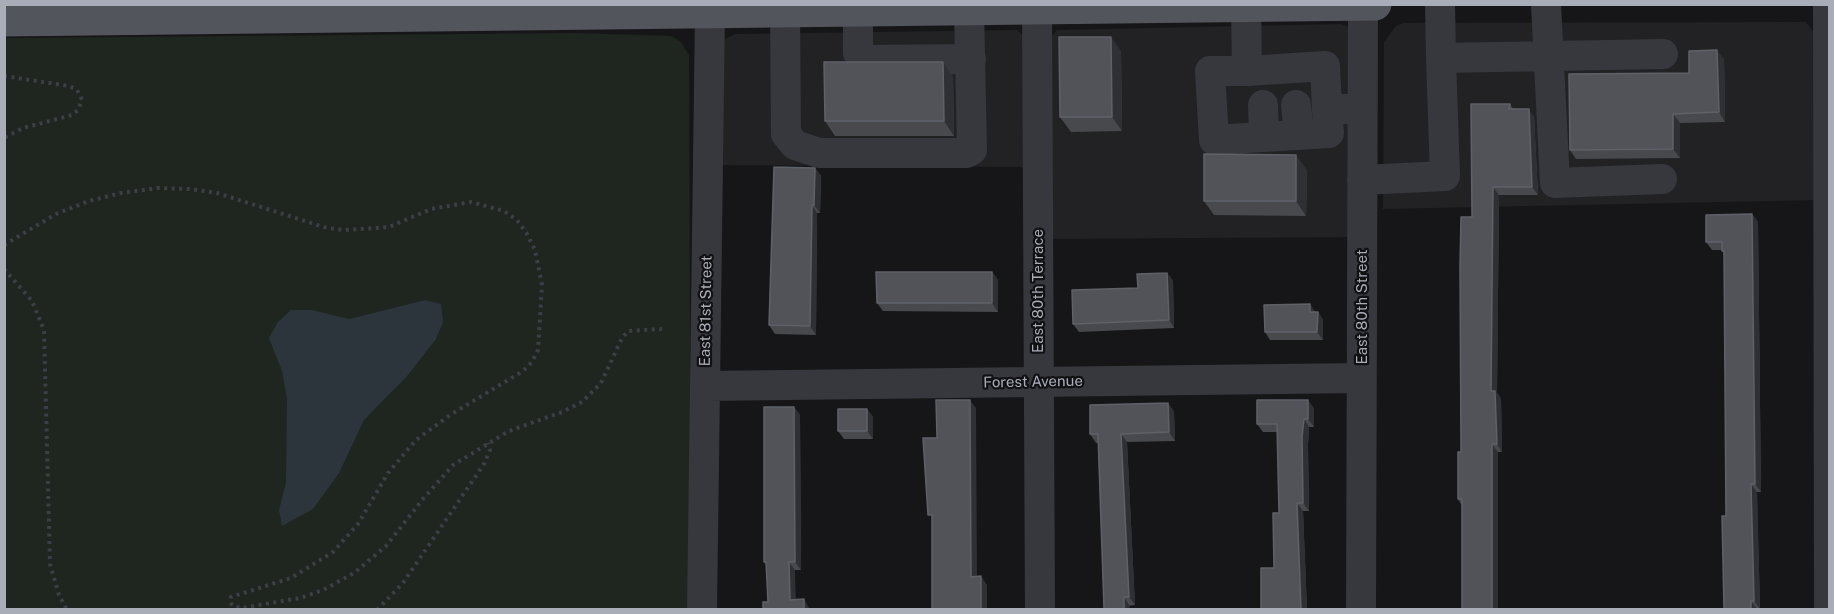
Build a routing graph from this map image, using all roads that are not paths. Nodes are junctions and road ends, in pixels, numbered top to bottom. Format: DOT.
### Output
graph roads {
  1 [pos="1375,4"];
  2 [pos="1440,4"];
  3 [pos="1546,4"];
  4 [pos="1828,4"];
  5 [pos="1246,5"];
  6 [pos="1364,5"];
  7 [pos="1122,6"];
  8 [pos="1037,8"];
  9 [pos="969,9"];
  10 [pos="858,10"];
  11 [pos="174,11"];
  12 [pos="785,11"];
  13 [pos="710,12"];
  14 [pos="4,20"];
  15 [pos="1663,54"];
  16 [pos="1548,56"];
  17 [pos="1440,58"];
  18 [pos="971,59"];
  19 [pos="1258,81"];
  20 [pos="1296,96"];
  21 [pos="1328,110"];
  22 [pos="1363,110"];
  23 [pos="1264,136"];
  24 [pos="1662,179"];
  25 [pos="1362,180"];
  26 [pos="1361,378"];
  27 [pos="1039,382"];
  28 [pos="705,386"];
  29 [pos="702,609"];
  30 [pos="1040,609"];
  31 [pos="1361,609"];
  32 [pos="1829,609"];
  1 -- 6 [label="main road"];
  2 -- 17 [label="street"];
  3 -- 16 [label="street"];
  4 -- 32 [label="street"];
  5 -- 6 [label="main road"];
  5 -- 7 [label="main road"];
  5 -- 19 [label="street"];
  6 -- 22 [label="street, East 80th Street"];
  7 -- 8 [label="main road"];
  8 -- 9 [label="main road"];
  8 -- 27 [label="street, East 80th Terrace"];
  9 -- 10 [label="main road"];
  9 -- 18 [label="street"];
  10 -- 12 [label="main road"];
  10 -- 18 [label="street"];
  11 -- 13 [label="main road"];
  11 -- 14 [label="main road"];
  12 -- 13 [label="main road"];
  12 -- 18 [label="street"];
  13 -- 28 [label="street, East 81st Street"];
  15 -- 16 [label="street"];
  16 -- 17 [label="street"];
  16 -- 24 [label="street"];
  17 -- 25 [label="street"];
  19 -- 20 [label="street"];
  19 -- 23 [label="street"];
  19 -- 23 [label="street"];
  20 -- 21 [label="street"];
  20 -- 21 [label="street"];
  20 -- 23 [label="street"];
  21 -- 22 [label="street"];
  22 -- 25 [label="street, East 80th Street"];
  25 -- 26 [label="street, East 80th Street"];
  26 -- 27 [label="street, Forest Avenue"];
  26 -- 31 [label="street, East 80th Street"];
  27 -- 28 [label="street, Forest Avenue"];
  27 -- 30 [label="street, East 80th Terrace"];
  28 -- 29 [label="street, East 81st Street"];
}
